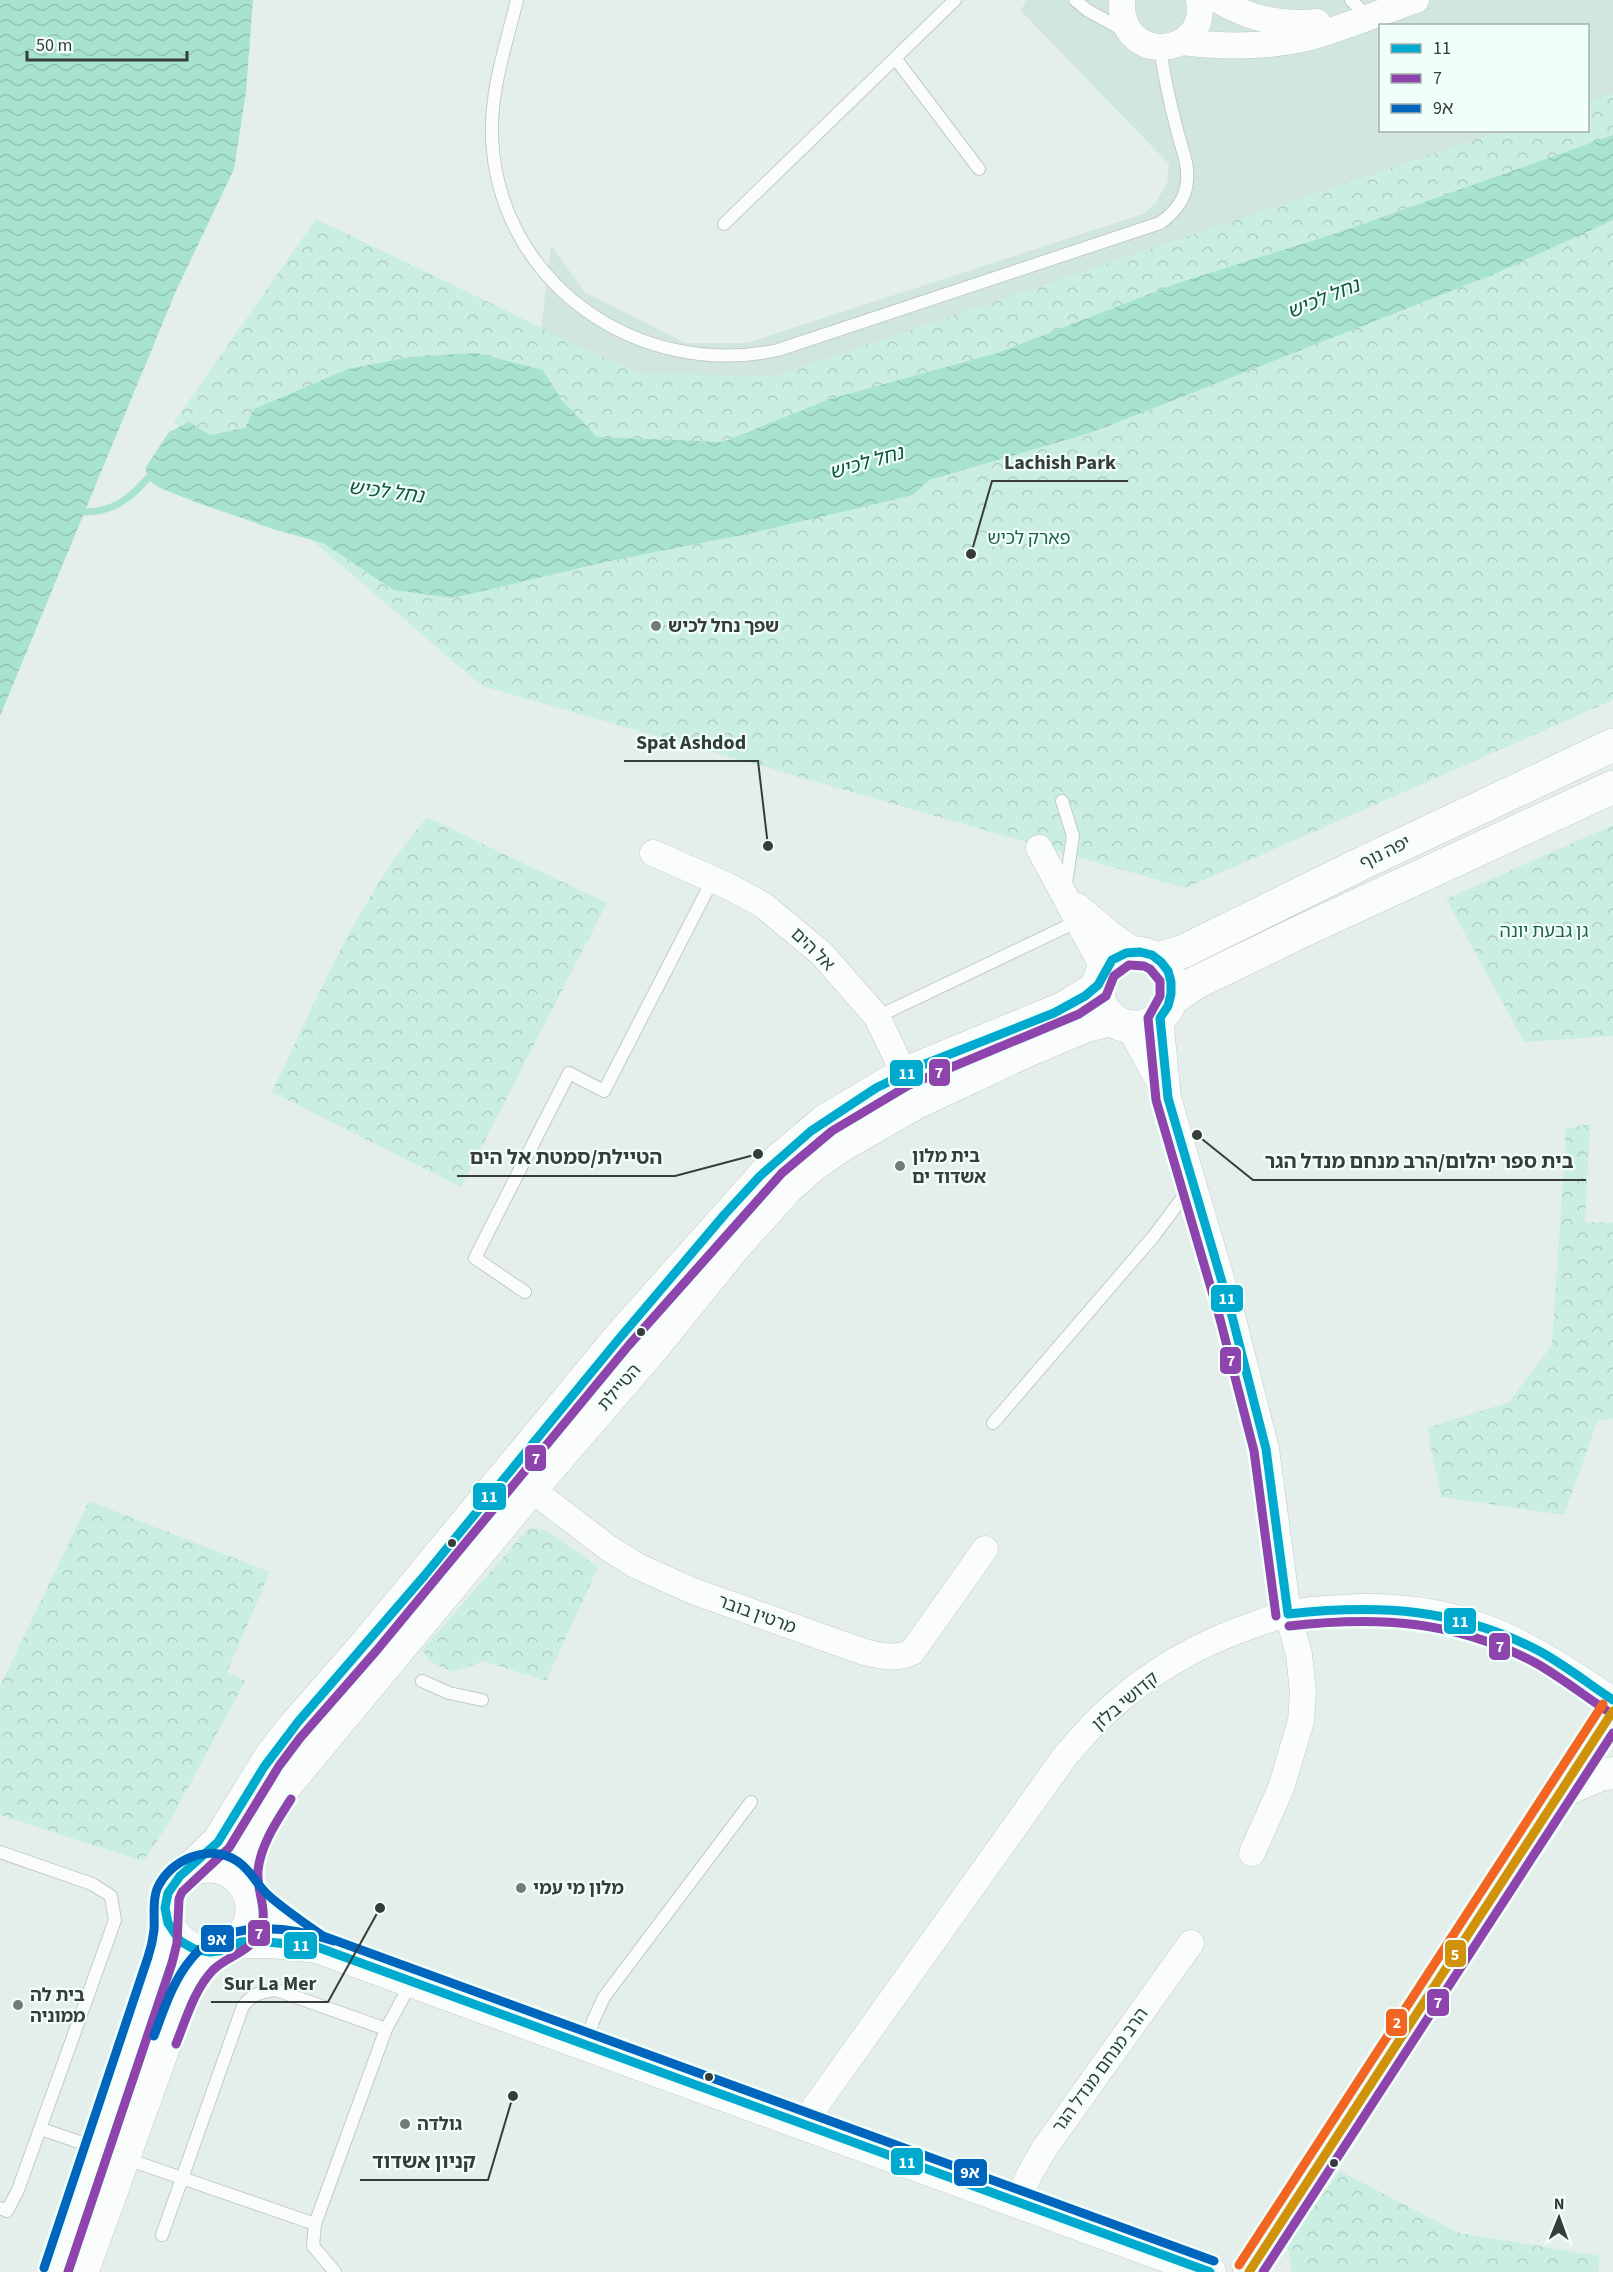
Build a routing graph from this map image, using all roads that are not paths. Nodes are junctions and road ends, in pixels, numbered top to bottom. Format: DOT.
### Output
graph roads {
  1 [pos="517,0"];
  2 [pos="955,0"];
  3 [pos="1075,0"];
  4 [pos="1122,0"];
  5 [pos="1199,0"];
  6 [pos="1218,0"];
  7 [pos="1416,0"];
  8 [pos="1359,8"];
  9 [pos="1130,33"];
  10 [pos="1171,45"];
  11 [pos="894,58"];
  12 [pos="979,169"];
  13 [pos="724,224"];
  14 [pos="1613,744"];
  15 [pos="1613,787"];
  16 [pos="1062,801"];
  17 [pos="1039,848"];
  18 [pos="653,853"];
  19 [pos="713,879"];
  20 [pos="1065,896"];
  21 [pos="1078,921"];
  22 [pos="1146,956"];
  23 [pos="1101,978"];
  24 [pos="1166,1009"];
  25 [pos="877,1017"];
  26 [pos="1120,1023"];
  27 [pos="911,1088"];
  28 [pos="1168,1098"];
  29 [pos="1193,1184"];
  30 [pos="525,1293"];
  31 [pos="993,1423"];
  32 [pos="520,1481"];
  33 [pos="985,1549"];
  34 [pos="1288,1614"];
  35 [pos="382,1647"];
  36 [pos="422,1681"];
  37 [pos="482,1700"];
  38 [pos="1613,1700"];
  39 [pos="1613,1711"];
  40 [pos="1613,1773"];
  41 [pos="1563,1791"];
  42 [pos="751,1802"];
  43 [pos="0,1852"];
  44 [pos="1252,1853"];
  45 [pos="190,1869"];
  46 [pos="248,1891"];
  47 [pos="167,1921"];
  48 [pos="1191,1943"];
  49 [pos="225,1947"];
  50 [pos="317,1947"];
  51 [pos="411,1982"];
  52 [pos="386,2029"];
  53 [pos="585,2045"];
  54 [pos="802,2124"];
  55 [pos="41,2129"];
  56 [pos="109,2152"];
  57 [pos="182,2178"];
  58 [pos="1018,2203"];
  59 [pos="0,2208"];
  60 [pos="315,2224"];
  61 [pos="162,2235"];
  62 [pos="55,2272"];
  63 [pos="82,2272"];
  64 [pos="335,2272"];
  65 [pos="1210,2272"];
  66 [pos="1249,2272"];
  1 -- 10 [label="lane"];
  2 -- 11 [label="lane"];
  3 -- 9 [label="lane"];
  4 -- 9 [label="street"];
  5 -- 10 [label="street"];
  6 -- 8 [label="street"];
  7 -- 8 [label="street"];
  8 -- 10 [label="street"];
  9 -- 10 [label="street"];
  11 -- 12 [label="lane"];
  11 -- 13 [label="lane"];
  14 -- 22 [label="main road, יפה נוף"];
  15 -- 24 [label="main road, יפה נוף"];
  16 -- 20 [label="lane"];
  17 -- 20 [label="street"];
  18 -- 19 [label="street, אל הים"];
  19 -- 25 [label="street, אל הים"];
  19 -- 30 [label="lane"];
  20 -- 21 [label="street"];
  20 -- 22 [label="street"];
  21 -- 23 [label="street"];
  21 -- 25 [label="lane"];
  22 -- 23 [label="main road"];
  22 -- 24 [label="main road"];
  23 -- 26 [label="main road"];
  23 -- 27 [label="main road, הטיילת"];
  24 -- 26 [label="main road"];
  24 -- 28 [label="street"];
  25 -- 27 [label="street, אל הים"];
  26 -- 27 [label="main road, הטיילת"];
  26 -- 28 [label="street"];
  27 -- 32 [label="main road, הטיילת"];
  28 -- 29 [label="street"];
  29 -- 31 [label="lane"];
  29 -- 34 [label="street"];
  32 -- 33 [label="street, מרטין בובר"];
  32 -- 35 [label="main road, הטיילת"];
  34 -- 38 [label="street, קדושי בלזן"];
  34 -- 44 [label="street"];
  34 -- 54 [label="street, קדושי בלזן"];
  35 -- 45 [label="main road, הטיילת"];
  35 -- 46 [label="main road, הטיילת"];
  36 -- 37 [label="lane"];
  39 -- 41 [label="street"];
  40 -- 41 [label="street"];
  41 -- 66 [label="street"];
  42 -- 53 [label="lane"];
  43 -- 55 [label="lane"];
  45 -- 46 [label="main road"];
  45 -- 47 [label="main road"];
  46 -- 49 [label="main road"];
  46 -- 50 [label="street"];
  47 -- 49 [label="main road"];
  47 -- 56 [label="main road"];
  48 -- 58 [label="street, הרב מנחם מנדל הגר"];
  49 -- 50 [label="street"];
  49 -- 56 [label="main road"];
  50 -- 51 [label="street"];
  51 -- 52 [label="lane"];
  51 -- 53 [label="street"];
  52 -- 57 [label="lane"];
  52 -- 60 [label="lane"];
  53 -- 54 [label="street"];
  54 -- 58 [label="street"];
  55 -- 56 [label="lane"];
  55 -- 59 [label="lane"];
  56 -- 57 [label="lane"];
  56 -- 62 [label="main road"];
  56 -- 63 [label="main road"];
  57 -- 60 [label="lane"];
  57 -- 61 [label="lane"];
  58 -- 65 [label="street"];
  60 -- 64 [label="lane"];
}
